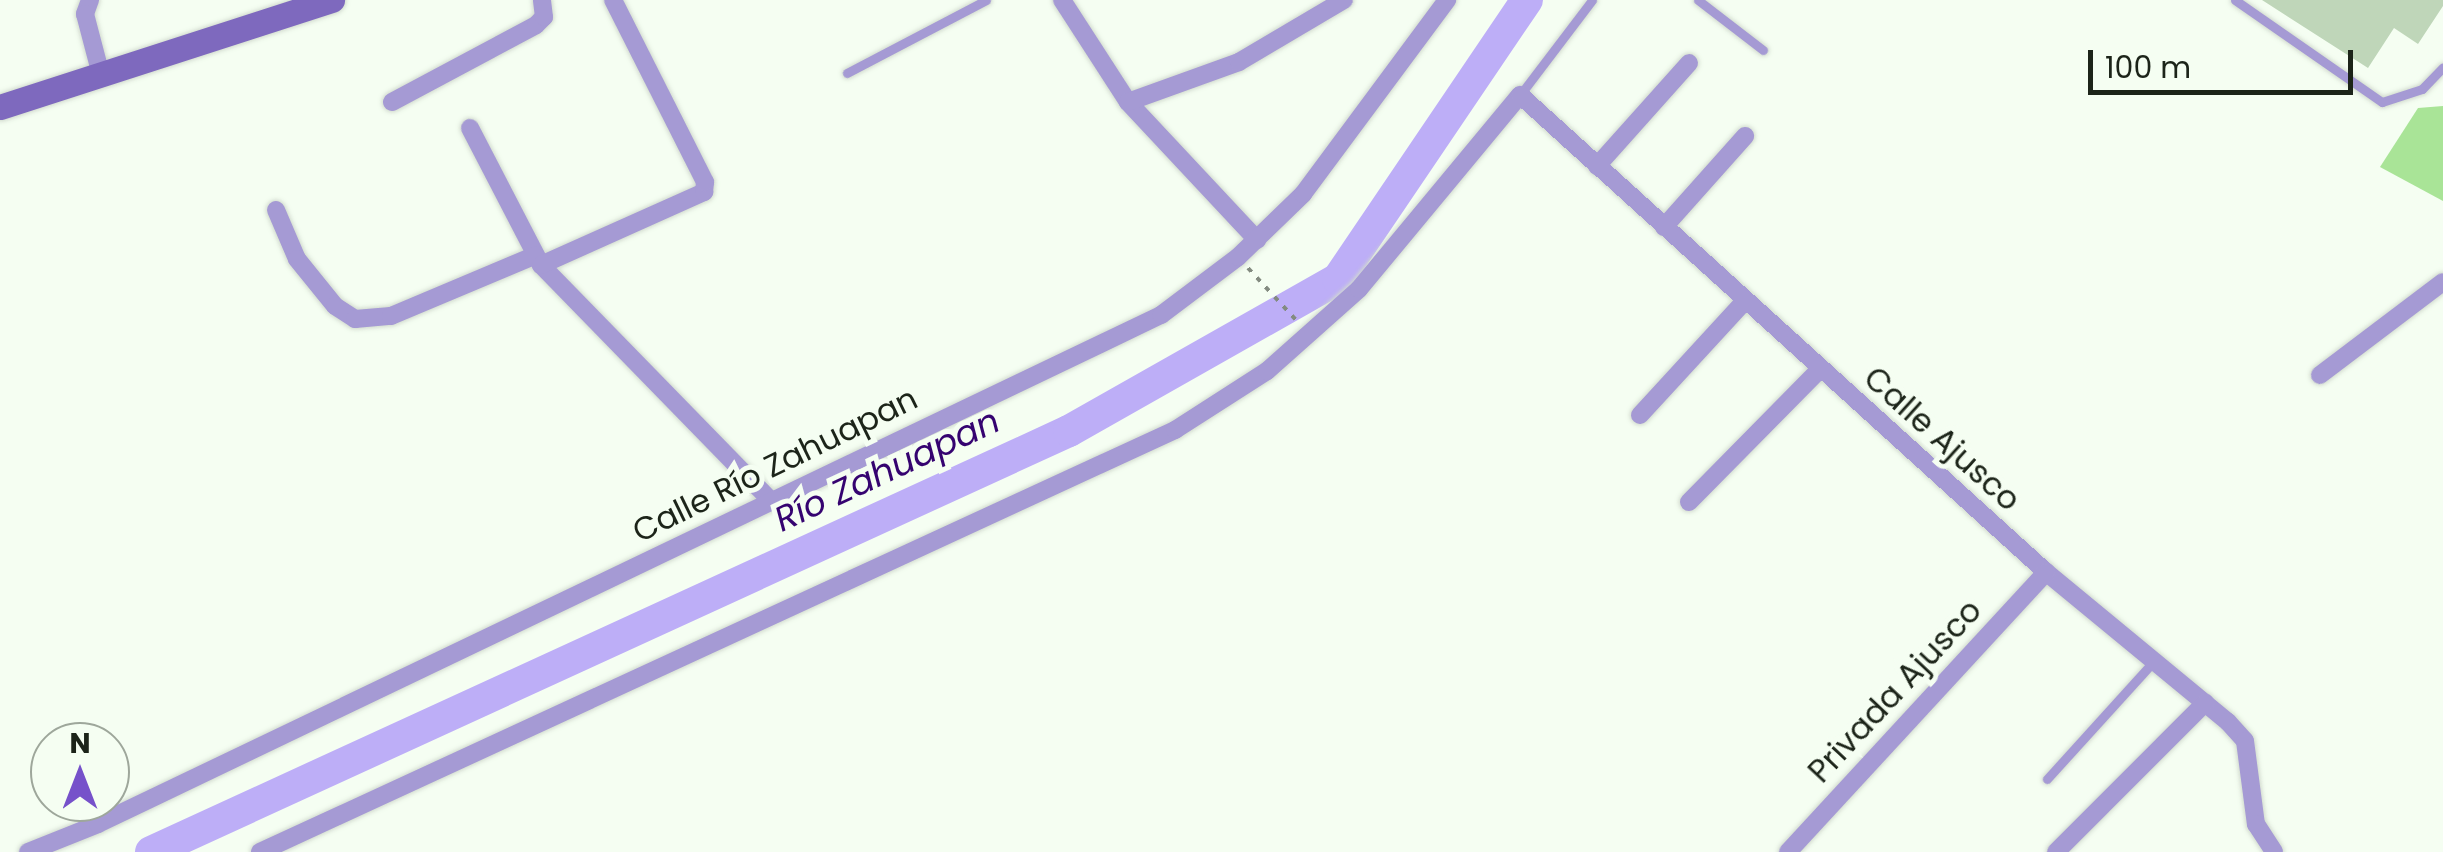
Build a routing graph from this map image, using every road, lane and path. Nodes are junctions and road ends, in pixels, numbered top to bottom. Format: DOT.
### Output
graph roads {
  1 [pos="90,0"];
  2 [pos="332,0"];
  3 [pos="542,0"];
  4 [pos="613,0"];
  5 [pos="986,0"];
  6 [pos="1062,0"];
  7 [pos="1344,0"];
  8 [pos="1592,0"];
  9 [pos="1698,0"];
  10 [pos="2235,0"];
  11 [pos="1441,2"];
  12 [pos="1763,50"];
  13 [pos="1690,63"];
  14 [pos="2443,67"];
  15 [pos="847,73"];
  16 [pos="100,75"];
  17 [pos="1520,94"];
  18 [pos="392,102"];
  19 [pos="1128,102"];
  20 [pos="0,108"];
  21 [pos="470,128"];
  22 [pos="1745,136"];
  23 [pos="1597,166"];
  24 [pos="276,210"];
  25 [pos="1664,227"];
  26 [pos="1258,240"];
  27 [pos="539,260"];
  28 [pos="1262,282"];
  29 [pos="2443,282"];
  30 [pos="1746,301"];
  31 [pos="1294,318"];
  32 [pos="1820,369"];
  33 [pos="2320,375"];
  34 [pos="1640,416"];
  35 [pos="770,500"];
  36 [pos="1690,502"];
  37 [pos="2046,572"];
  38 [pos="2154,661"];
  39 [pos="2204,703"];
  40 [pos="2047,779"];
  41 [pos="28,852"];
  42 [pos="260,852"];
  43 [pos="1788,852"];
  44 [pos="2056,852"];
  45 [pos="2274,852"];
  1 -- 16 [label="street"];
  2 -- 16 [label="main road"];
  3 -- 18 [label="street"];
  4 -- 27 [label="street"];
  5 -- 15 [label="lane"];
  6 -- 19 [label="street"];
  7 -- 19 [label="street"];
  8 -- 17 [label="lane"];
  9 -- 12 [label="lane"];
  10 -- 14 [label="lane"];
  11 -- 26 [label="street, Calle Río Zahuapan"];
  13 -- 23 [label="street"];
  16 -- 20 [label="main road"];
  17 -- 23 [label="street, Calle Ajusco"];
  17 -- 42 [label="street"];
  19 -- 26 [label="street"];
  21 -- 27 [label="street"];
  22 -- 25 [label="street"];
  23 -- 25 [label="street, Calle Ajusco"];
  24 -- 27 [label="street"];
  25 -- 30 [label="street, Calle Ajusco"];
  26 -- 35 [label="street, Calle Río Zahuapan"];
  27 -- 35 [label="street"];
  28 -- 31 [label="path"];
  29 -- 33 [label="street"];
  30 -- 32 [label="street, Calle Ajusco"];
  30 -- 34 [label="street"];
  32 -- 36 [label="street"];
  32 -- 37 [label="street, Calle Ajusco"];
  35 -- 41 [label="street, Calle Río Zahuapan"];
  37 -- 38 [label="street, Calle Ajusco"];
  37 -- 43 [label="street, Privada Ajusco"];
  38 -- 39 [label="street, Calle Ajusco"];
  38 -- 40 [label="lane"];
  39 -- 44 [label="street"];
  39 -- 45 [label="street, Calle Ajusco"];
}
